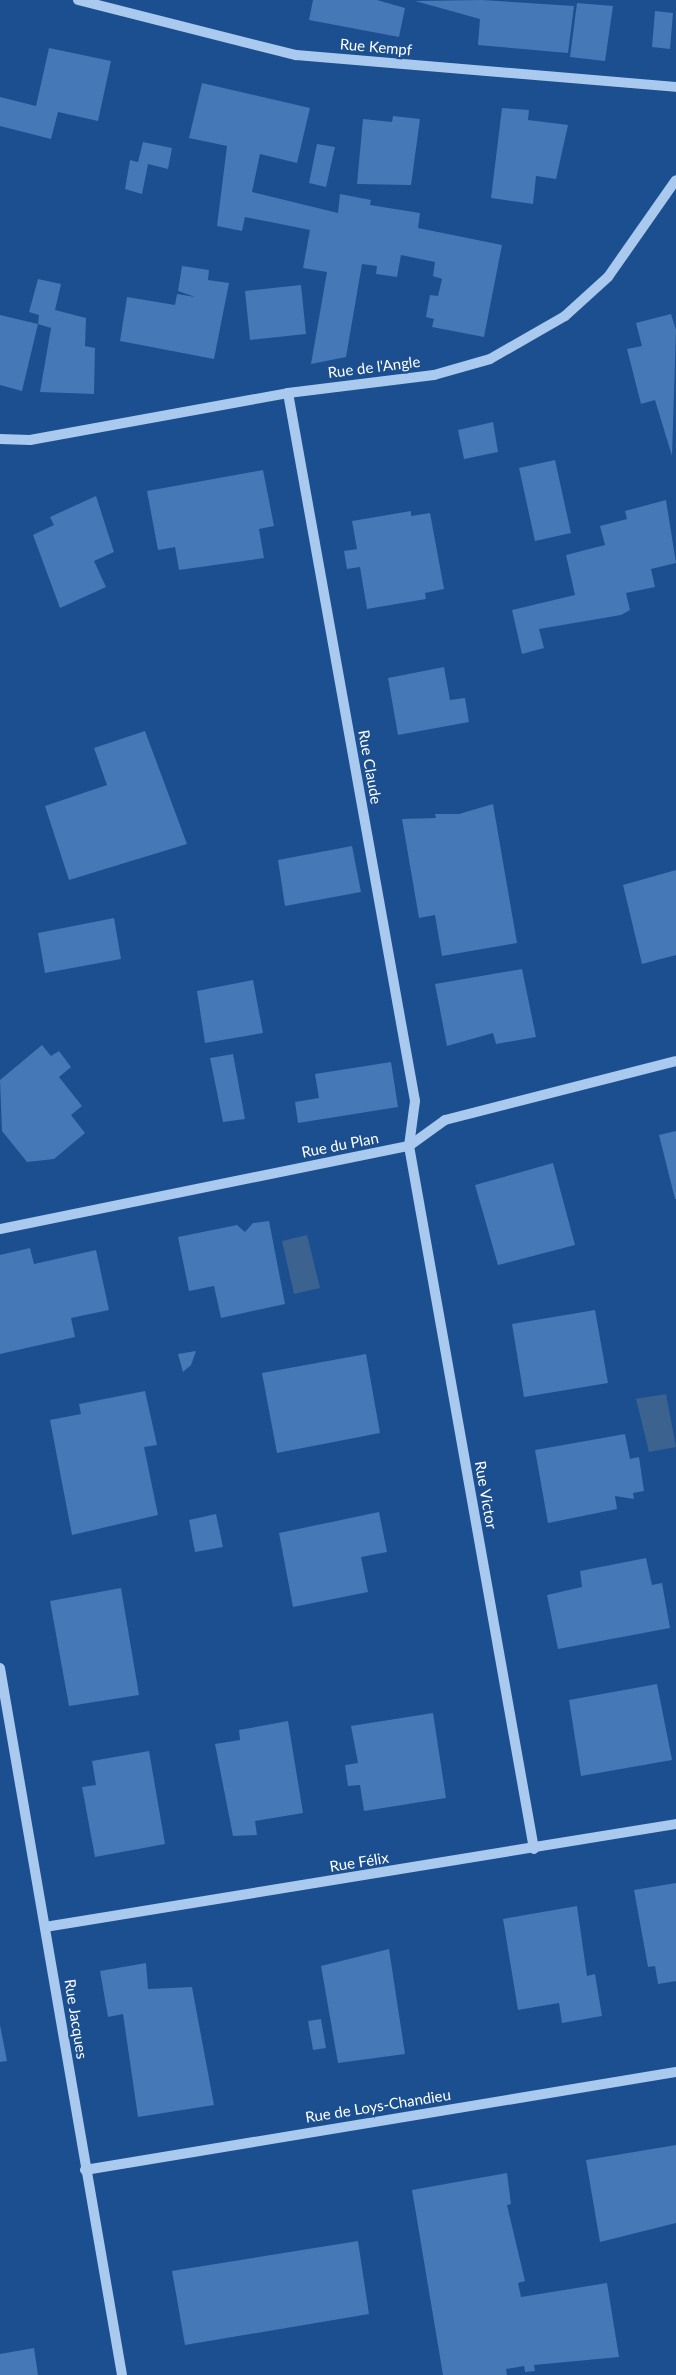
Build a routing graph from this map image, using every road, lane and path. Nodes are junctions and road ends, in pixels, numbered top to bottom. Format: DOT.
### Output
graph roads {
  1 [pos="78,0"];
  2 [pos="676,87"];
  3 [pos="676,180"];
  4 [pos="288,393"];
  5 [pos="0,440"];
  6 [pos="676,1061"];
  7 [pos="409,1146"];
  8 [pos="0,1229"];
  9 [pos="0,1668"];
  10 [pos="676,1824"];
  11 [pos="534,1850"];
  12 [pos="45,1927"];
  13 [pos="676,2073"];
  14 [pos="85,2170"];
  15 [pos="122,2375"];
  1 -- 2 [label="street, Rue Kempf"];
  3 -- 4 [label="street, Rue de l'Angle"];
  4 -- 5 [label="street, Rue de l'Angle"];
  4 -- 7 [label="street, Rue Claude"];
  6 -- 7 [label="street, Rue du Plan"];
  7 -- 8 [label="street, Rue du Plan"];
  7 -- 11 [label="street, Rue Victor"];
  9 -- 12 [label="street, Rue Jacques"];
  10 -- 11 [label="street, Rue Félix"];
  11 -- 12 [label="street, Rue Félix"];
  12 -- 14 [label="street, Rue Jacques"];
  13 -- 14 [label="street, Rue de Loys-Chandieu"];
  14 -- 15 [label="street, Rue Jacques"];
}
